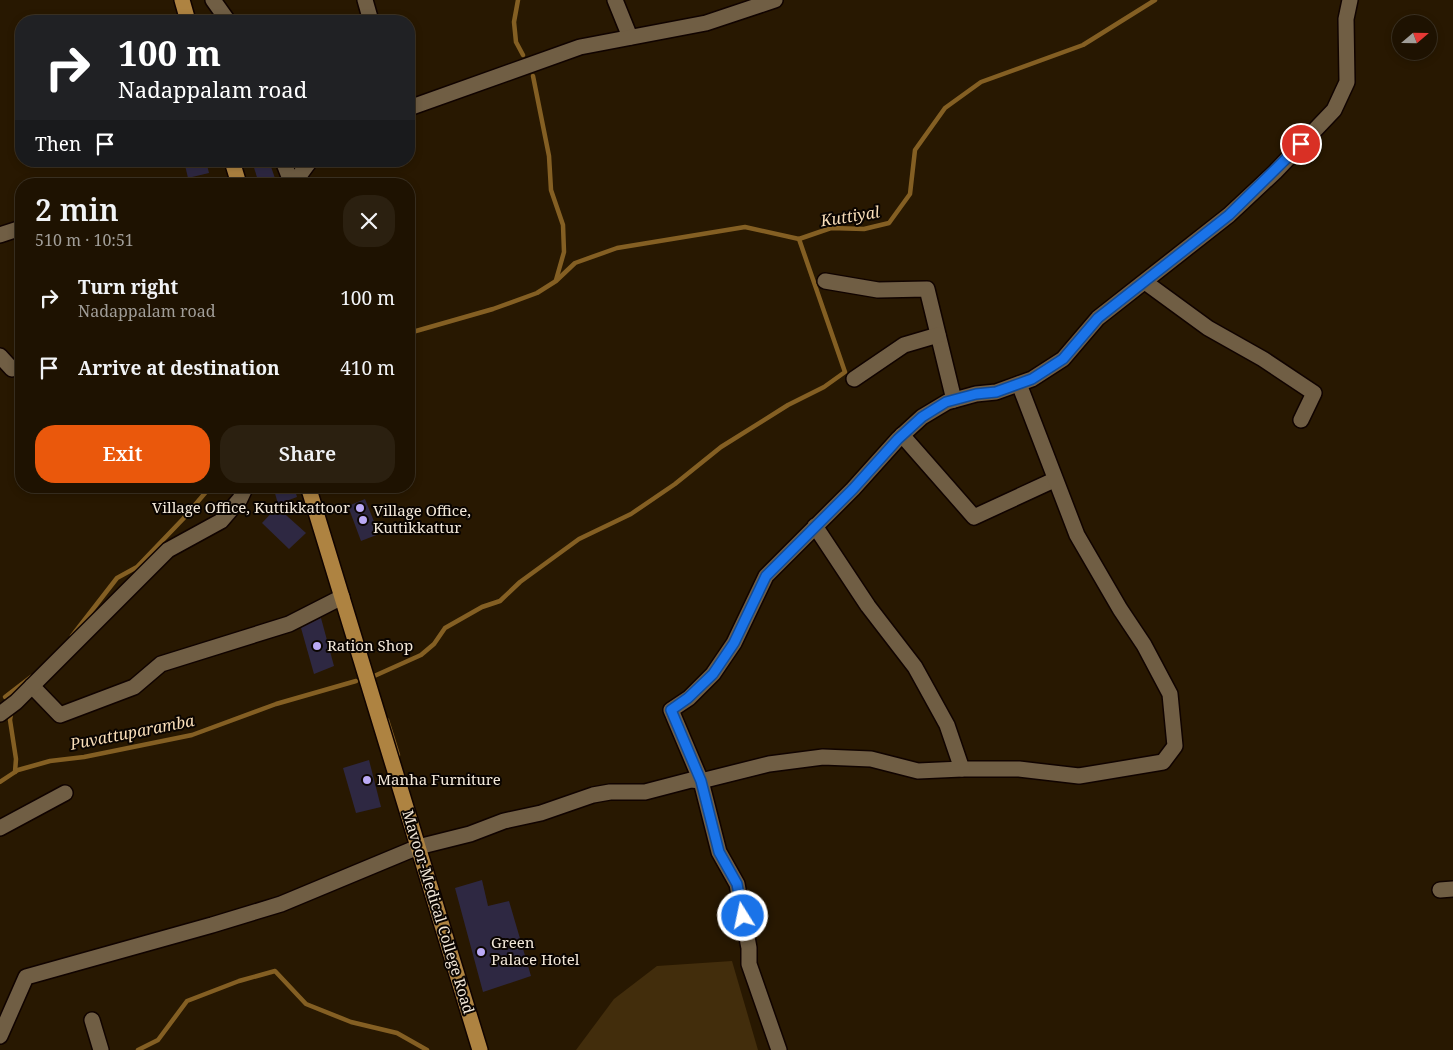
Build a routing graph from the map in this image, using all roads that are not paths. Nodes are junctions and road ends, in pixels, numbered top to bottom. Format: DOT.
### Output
graph roads {
  1 [pos="182,0"];
  2 [pos="213,0"];
  3 [pos="365,0"];
  4 [pos="615,0"];
  5 [pos="776,0"];
  6 [pos="1350,0"];
  7 [pos="186,15"];
  8 [pos="224,15"];
  9 [pos="369,15"];
  10 [pos="630,37"];
  11 [pos="415,106"];
  12 [pos="305,167"];
  13 [pos="297,178"];
  14 [pos="15,230"];
  15 [pos="0,236"];
  16 [pos="825,280"];
  17 [pos="1145,282"];
  18 [pos="938,335"];
  19 [pos="0,356"];
  20 [pos="12,369"];
  21 [pos="854,379"];
  22 [pos="1019,384"];
  23 [pos="954,400"];
  24 [pos="1301,420"];
  25 [pos="902,435"];
  26 [pos="1054,480"];
  27 [pos="243,493"];
  28 [pos="310,493"];
  29 [pos="815,526"];
  30 [pos="342,597"];
  31 [pos="32,686"];
  32 [pos="0,714"];
  33 [pos="962,769"];
  34 [pos="701,781"];
  35 [pos="65,793"];
  36 [pos="0,828"];
  37 [pos="418,846"];
  38 [pos="92,1020"];
  39 [pos="0,1036"];
  40 [pos="101,1050"];
  41 [pos="480,1050"];
  42 [pos="779,1050"];
  1 -- 7 [label="main road"];
  2 -- 8 [label="street"];
  3 -- 9 [label="street"];
  4 -- 10 [label="street"];
  5 -- 10 [label="street"];
  6 -- 17 [label="street"];
  10 -- 11 [label="street"];
  12 -- 13 [label="street"];
  14 -- 15 [label="street"];
  16 -- 18 [label="street"];
  17 -- 22 [label="street"];
  17 -- 24 [label="street"];
  18 -- 21 [label="street"];
  18 -- 23 [label="street"];
  19 -- 20 [label="street"];
  22 -- 23 [label="street"];
  22 -- 26 [label="street"];
  23 -- 25 [label="street"];
  25 -- 26 [label="street"];
  25 -- 29 [label="street"];
  26 -- 33 [label="street"];
  27 -- 31 [label="street"];
  28 -- 30 [label="main road, Mavoor-Medical College Road"];
  29 -- 33 [label="street"];
  29 -- 34 [label="street"];
  30 -- 31 [label="street"];
  30 -- 37 [label="main road, Mavoor-Medical College Road"];
  31 -- 32 [label="street"];
  33 -- 34 [label="street"];
  34 -- 37 [label="street"];
  34 -- 42 [label="street"];
  35 -- 36 [label="street"];
  37 -- 39 [label="street"];
  37 -- 41 [label="main road, Mavoor-Medical College Road"];
  38 -- 40 [label="street"];
}
